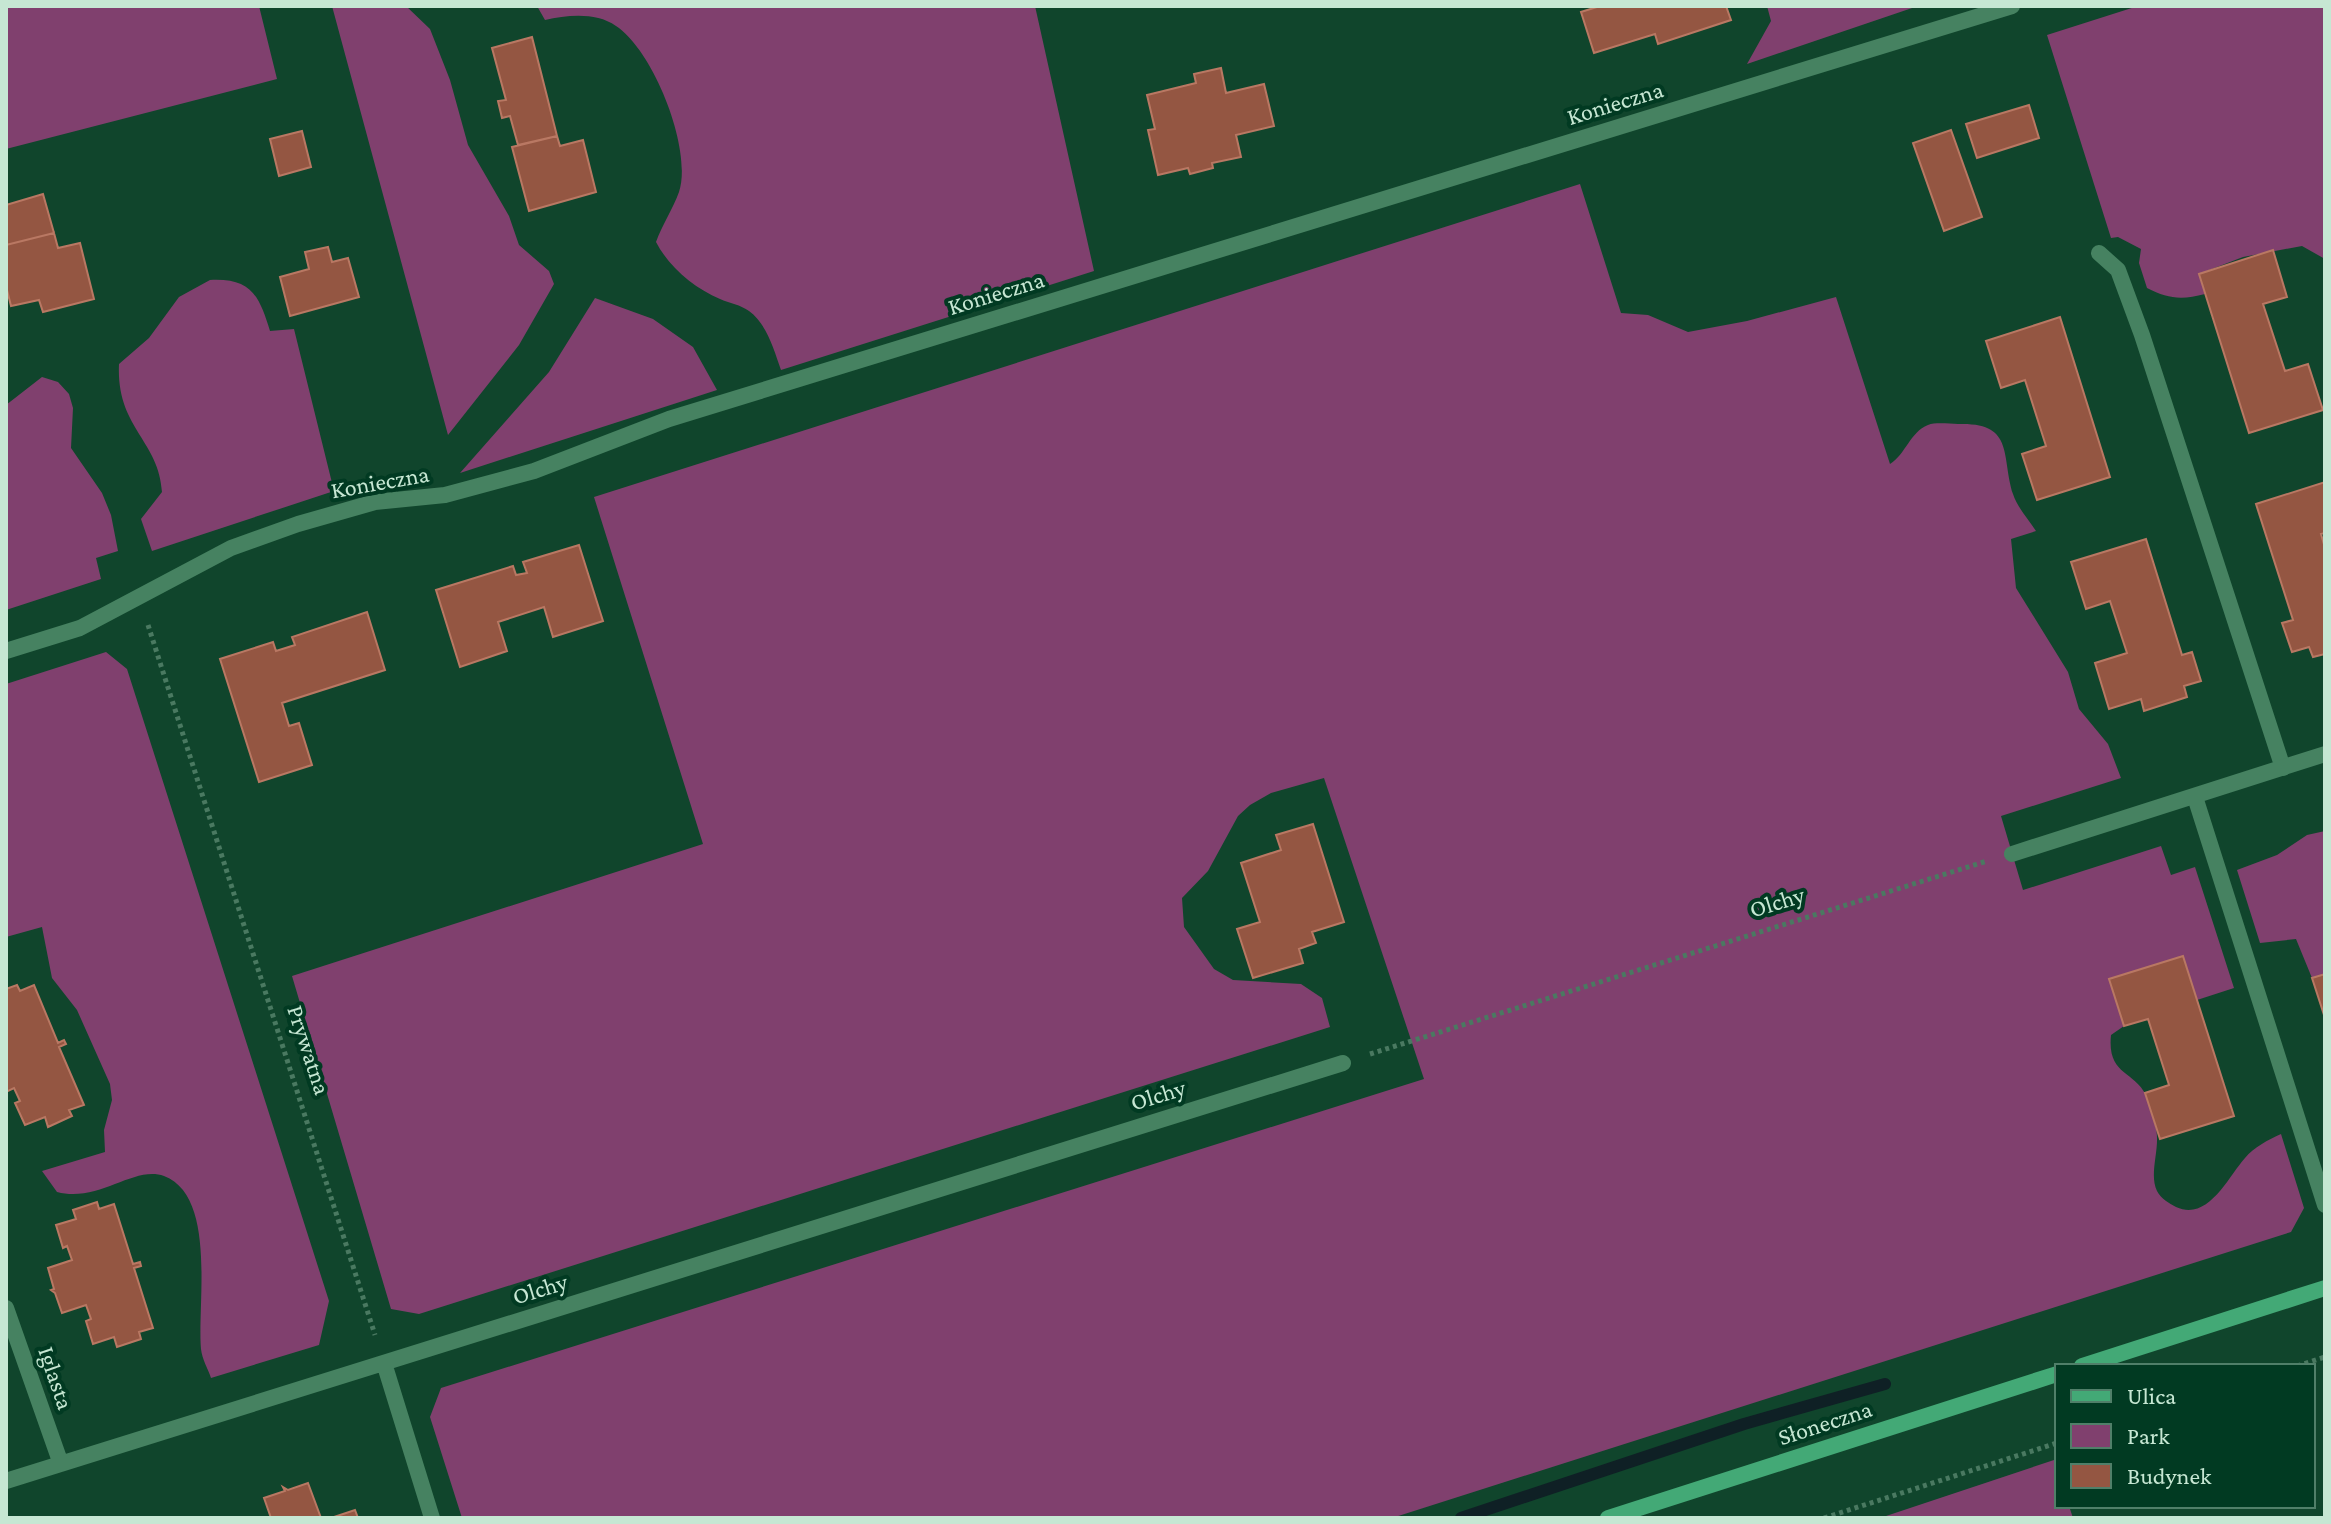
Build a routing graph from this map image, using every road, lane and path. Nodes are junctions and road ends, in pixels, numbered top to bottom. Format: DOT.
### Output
graph roads {
  1 [pos="2012,6"];
  2 [pos="2099,253"];
  3 [pos="139,597"];
  4 [pos="6,651"];
  5 [pos="2325,754"];
  6 [pos="2283,768"];
  7 [pos="2195,797"];
  8 [pos="2012,854"];
  9 [pos="1343,1063"];
  10 [pos="2325,1205"];
  11 [pos="2325,1288"];
  12 [pos="6,1308"];
  13 [pos="2325,1357"];
  14 [pos="384,1363"];
  15 [pos="2088,1364"];
  16 [pos="2303,1364"];
  17 [pos="2055,1375"];
  18 [pos="2055,1444"];
  19 [pos="61,1464"];
  20 [pos="6,1481"];
  21 [pos="432,1518"];
  22 [pos="1608,1518"];
  23 [pos="1824,1518"];
  1 -- 3 [label="street, Konieczna"];
  2 -- 6 [label="street"];
  3 -- 4 [label="street, Konieczna"];
  3 -- 14 [label="path, Prywatna"];
  5 -- 6 [label="street"];
  6 -- 7 [label="street"];
  7 -- 8 [label="street"];
  7 -- 10 [label="street"];
  8 -- 9 [label="path, Olchy"];
  9 -- 14 [label="street, Olchy"];
  11 -- 15 [label="main road"];
  12 -- 19 [label="street, Iglasta"];
  13 -- 16 [label="path"];
  14 -- 19 [label="street, Olchy"];
  14 -- 21 [label="street"];
  17 -- 22 [label="main road, Słoneczna"];
  18 -- 23 [label="path"];
  19 -- 20 [label="street, Olchy"];
}
